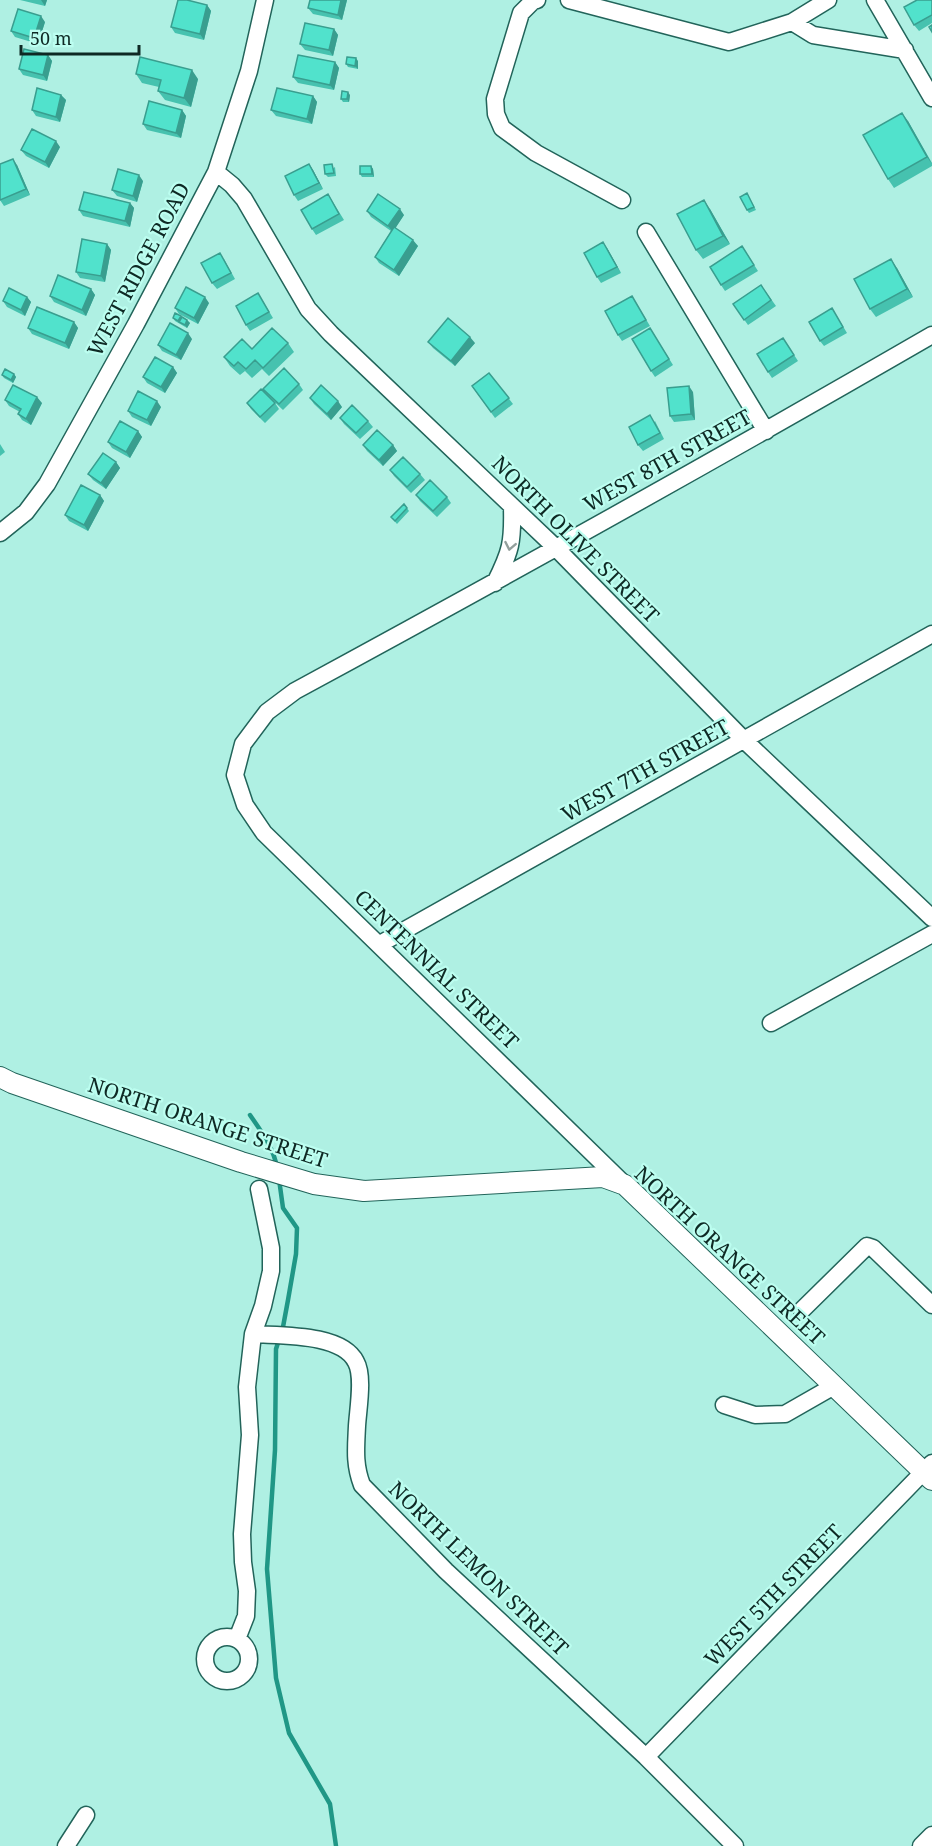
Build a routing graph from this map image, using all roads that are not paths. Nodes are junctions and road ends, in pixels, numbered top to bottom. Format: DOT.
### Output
graph roads {
  1 [pos="265,0"];
  2 [pos="537,0"];
  3 [pos="569,0"];
  4 [pos="828,0"];
  5 [pos="875,0"];
  6 [pos="792,22"];
  7 [pos="905,50"];
  8 [pos="932,98"];
  9 [pos="216,172"];
  10 [pos="622,200"];
  11 [pos="646,232"];
  12 [pos="932,335"];
  13 [pos="766,431"];
  14 [pos="512,507"];
  15 [pos="0,533"];
  16 [pos="555,548"];
  17 [pos="495,583"];
  18 [pos="932,634"];
  19 [pos="744,740"];
  20 [pos="235,775"];
  21 [pos="932,918"];
  22 [pos="932,934"];
  23 [pos="380,945"];
  24 [pos="771,1023"];
  25 [pos="0,1077"];
  26 [pos="625,1185"];
  27 [pos="260,1189"];
  28 [pos="932,1305"];
  29 [pos="802,1310"];
  30 [pos="253,1334"];
  31 [pos="834,1386"];
  32 [pos="724,1405"];
  33 [pos="929,1472"];
  34 [pos="237,1639"];
  35 [pos="646,1757"];
  36 [pos="86,1815"];
  37 [pos="932,1835"];
  38 [pos="66,1846"];
  39 [pos="735,1846"];
  40 [pos="921,1846"];
  1 -- 9 [label="street, WEST RIDGE ROAD"];
  2 -- 10 [label="street"];
  3 -- 6 [label="street"];
  4 -- 6 [label="street"];
  5 -- 7 [label="street"];
  6 -- 7 [label="street"];
  7 -- 8 [label="street"];
  9 -- 14 [label="street, NORTH OLIVE STREET"];
  9 -- 15 [label="street, WEST RIDGE ROAD"];
  11 -- 13 [label="street"];
  12 -- 13 [label="street, WEST 8TH STREET"];
  13 -- 16 [label="street, WEST 8TH STREET"];
  14 -- 16 [label="street, NORTH OLIVE STREET"];
  14 -- 17 [label="street, one-way"];
  16 -- 17 [label="street, WEST 8TH STREET"];
  16 -- 19 [label="street, NORTH OLIVE STREET"];
  17 -- 20 [label="street, WEST 8TH STREET"];
  18 -- 19 [label="street, WEST 7TH STREET"];
  19 -- 21 [label="street, NORTH OLIVE STREET"];
  19 -- 23 [label="street, WEST 7TH STREET"];
  20 -- 23 [label="street, CENTENNIAL STREET"];
  22 -- 24 [label="street"];
  23 -- 26 [label="street, CENTENNIAL STREET"];
  25 -- 26 [label="street, NORTH ORANGE STREET"];
  26 -- 31 [label="street, NORTH ORANGE STREET"];
  27 -- 30 [label="street"];
  28 -- 29 [label="street"];
  30 -- 34 [label="street"];
  30 -- 35 [label="street, NORTH LEMON STREET"];
  31 -- 32 [label="street"];
  31 -- 33 [label="street, NORTH ORANGE STREET"];
  33 -- 35 [label="street, WEST 5TH STREET"];
  35 -- 39 [label="street, NORTH LEMON STREET"];
  36 -- 38 [label="street"];
  37 -- 40 [label="street"];
}
